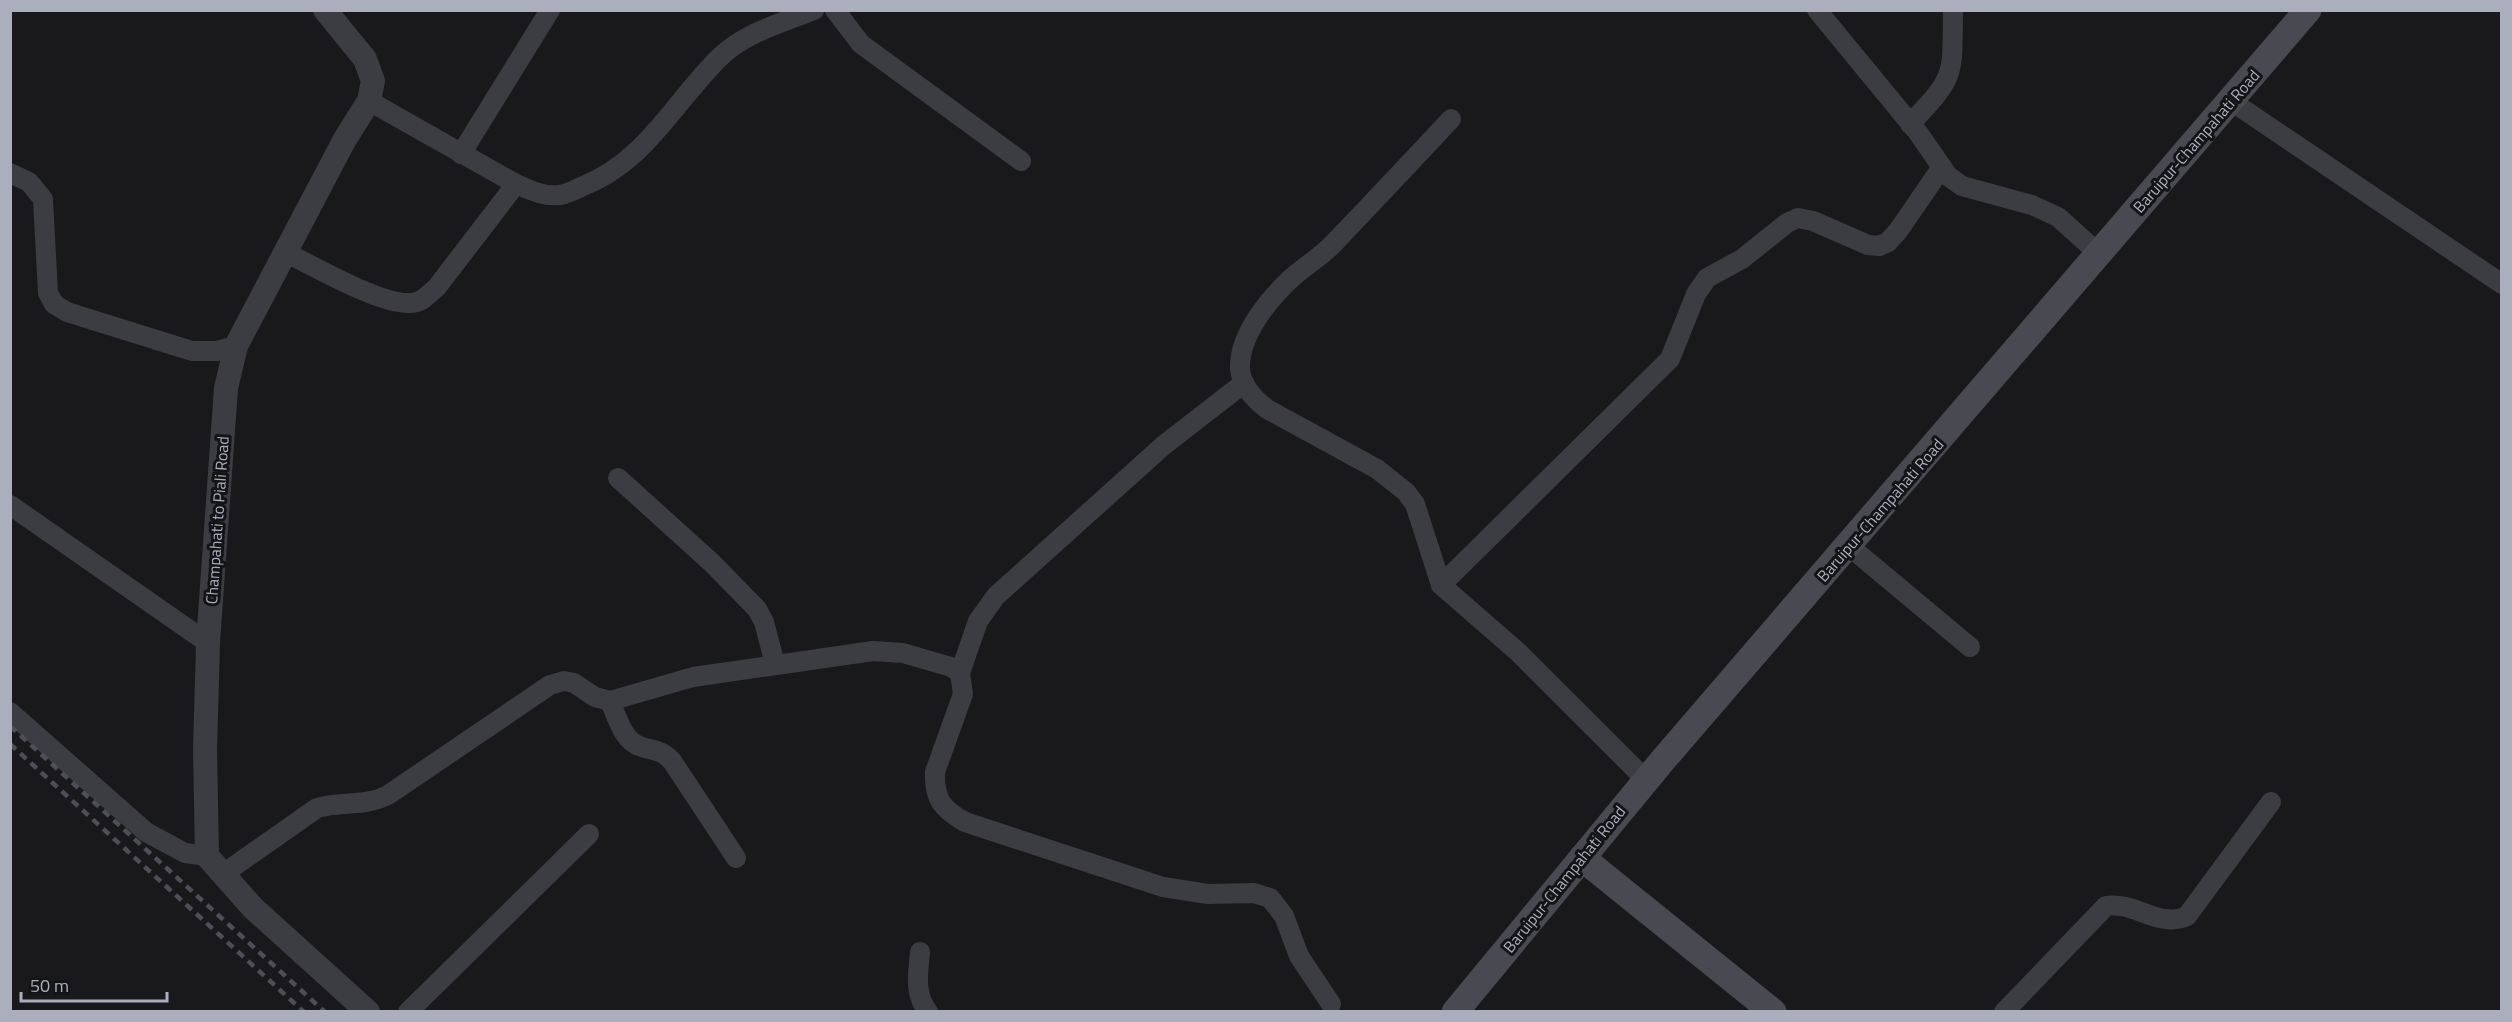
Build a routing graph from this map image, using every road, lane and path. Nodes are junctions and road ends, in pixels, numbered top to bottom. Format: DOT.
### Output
graph roads {
  1 [pos="325,10"];
  2 [pos="550,10"];
  3 [pos="814,10"];
  4 [pos="835,10"];
  5 [pos="1817,10"];
  6 [pos="1953,10"];
  7 [pos="2308,10"];
  8 [pos="369,101"];
  9 [pos="2231,101"];
  10 [pos="1451,119"];
  11 [pos="1910,123"];
  12 [pos="461,154"];
  13 [pos="1021,161"];
  14 [pos="1942,167"];
  15 [pos="10,173"];
  16 [pos="516,184"];
  17 [pos="285,252"];
  18 [pos="2099,254"];
  19 [pos="2501,283"];
  20 [pos="236,346"];
  21 [pos="1244,383"];
  22 [pos="618,478"];
  23 [pos="10,505"];
  24 [pos="1849,546"];
  25 [pos="1441,585"];
  26 [pos="208,643"];
  27 [pos="1970,647"];
  28 [pos="775,664"];
  29 [pos="960,673"];
  30 [pos="610,701"];
  31 [pos="10,712"];
  32 [pos="1646,780"];
  33 [pos="2271,802"];
  34 [pos="589,834"];
  35 [pos="207,856"];
  36 [pos="736,858"];
  37 [pos="1582,858"];
  38 [pos="223,874"];
  39 [pos="920,952"];
  40 [pos="1331,1004"];
  41 [pos="368,1011"];
  42 [pos="408,1011"];
  43 [pos="928,1011"];
  44 [pos="1455,1011"];
  45 [pos="1773,1011"];
  46 [pos="2004,1011"];
  1 -- 8 [label="street, Champahati to Piali Road"];
  2 -- 12 [label="street"];
  3 -- 16 [label="street"];
  4 -- 13 [label="street"];
  5 -- 11 [label="street"];
  6 -- 11 [label="street"];
  7 -- 9 [label="main road, Baruipur-Champahati Road"];
  8 -- 12 [label="street"];
  8 -- 17 [label="street, Champahati to Piali Road"];
  9 -- 18 [label="main road, Baruipur-Champahati Road"];
  9 -- 19 [label="street"];
  10 -- 21 [label="street"];
  11 -- 14 [label="street"];
  12 -- 16 [label="street"];
  14 -- 18 [label="street"];
  14 -- 25 [label="street"];
  15 -- 20 [label="street"];
  16 -- 17 [label="street"];
  17 -- 20 [label="street, Champahati to Piali Road"];
  18 -- 24 [label="main road, Baruipur-Champahati Road"];
  20 -- 26 [label="street, Champahati to Piali Road"];
  21 -- 25 [label="street"];
  21 -- 29 [label="street"];
  22 -- 28 [label="street"];
  23 -- 26 [label="street"];
  24 -- 27 [label="street"];
  24 -- 32 [label="main road, Baruipur-Champahati Road"];
  25 -- 32 [label="street"];
  26 -- 35 [label="street, Champahati to Piali Road"];
  28 -- 29 [label="street"];
  28 -- 30 [label="street"];
  29 -- 40 [label="street"];
  30 -- 36 [label="street"];
  30 -- 38 [label="street"];
  31 -- 35 [label="street"];
  32 -- 37 [label="main road, Baruipur-Champahati Road"];
  33 -- 46 [label="street"];
  34 -- 42 [label="street"];
  35 -- 38 [label="street"];
  37 -- 44 [label="main road, Baruipur-Champahati Road"];
  37 -- 45 [label="main road"];
  38 -- 41 [label="street"];
  39 -- 43 [label="street"];
}
